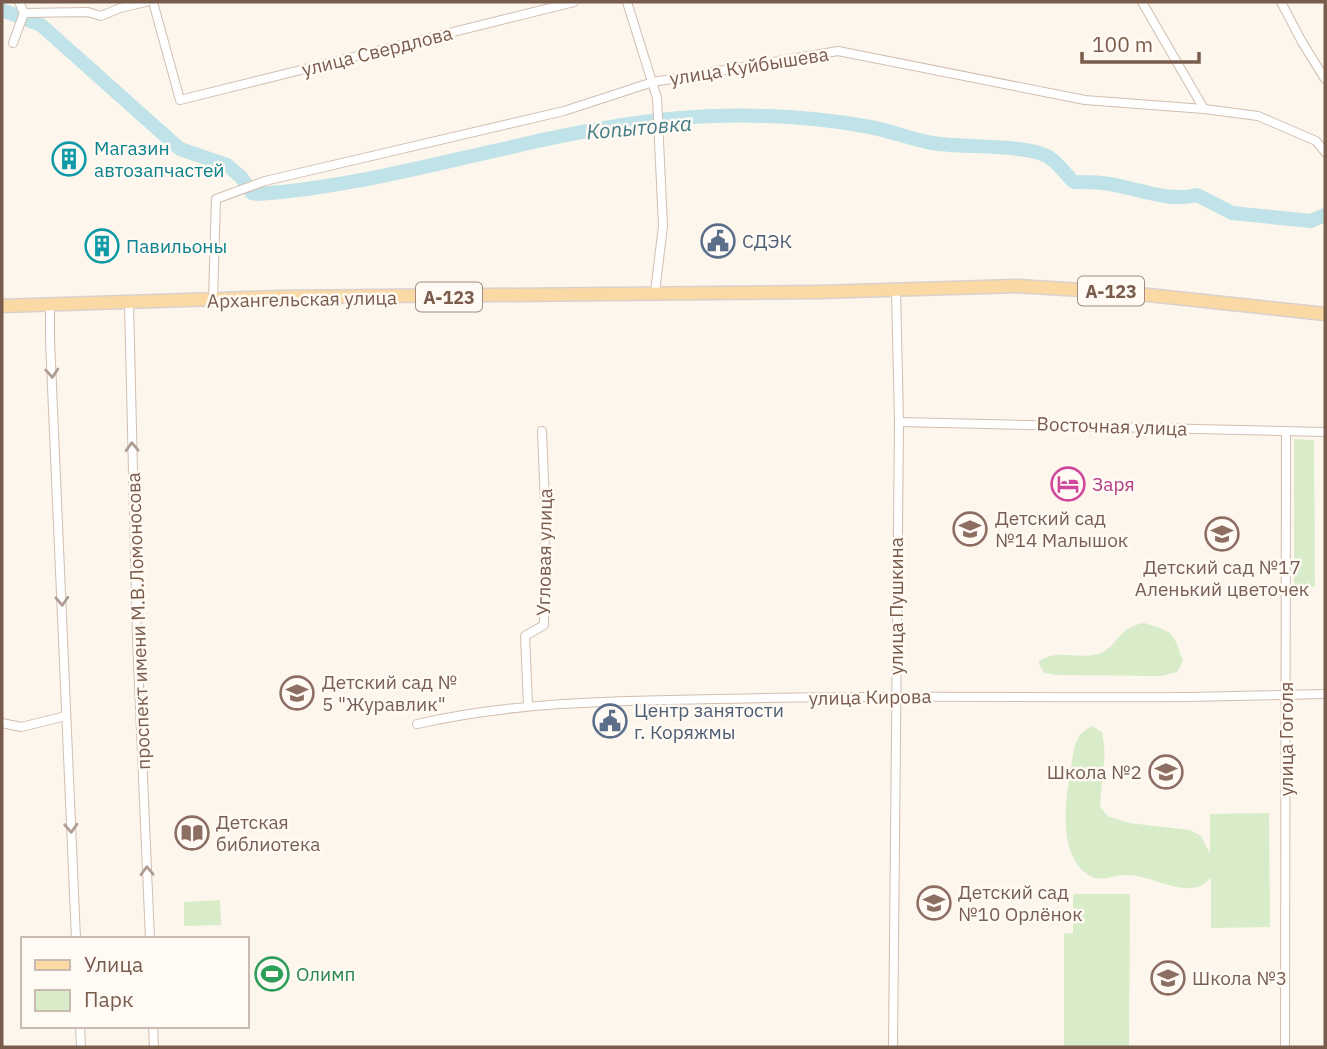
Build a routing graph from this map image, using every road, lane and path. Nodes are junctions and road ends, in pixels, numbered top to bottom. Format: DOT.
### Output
graph roads {
  1 [pos="19,2"];
  2 [pos="49,2"];
  3 [pos="146,2"];
  4 [pos="153,2"];
  5 [pos="574,2"];
  6 [pos="627,2"];
  7 [pos="1142,2"];
  8 [pos="1281,2"];
  9 [pos="24,13"];
  10 [pos="52,13"];
  11 [pos="13,43"];
  12 [pos="1325,79"];
  13 [pos="653,82"];
  14 [pos="1205,109"];
  15 [pos="1325,152"];
  16 [pos="897,290"];
  17 [pos="655,292"];
  18 [pos="213,299"];
  19 [pos="128,303"];
  20 [pos="50,305"];
  21 [pos="2,306"];
  22 [pos="1325,314"];
  23 [pos="899,422"];
  24 [pos="542,431"];
  25 [pos="1286,431"];
  26 [pos="1325,432"];
  27 [pos="1325,694"];
  28 [pos="1287,695"];
  29 [pos="896,696"];
  30 [pos="528,705"];
  31 [pos="66,716"];
  32 [pos="2,723"];
  33 [pos="417,724"];
  34 [pos="76,937"];
  35 [pos="150,937"];
  36 [pos="80,1028"];
  37 [pos="153,1028"];
  38 [pos="81,1047"];
  39 [pos="154,1047"];
  40 [pos="893,1047"];
  41 [pos="1285,1047"];
  1 -- 9 [label="street"];
  2 -- 10 [label="street"];
  3 -- 10 [label="street"];
  4 -- 5 [label="street, улица Свердлова"];
  6 -- 13 [label="street"];
  7 -- 14 [label="street"];
  8 -- 12 [label="street"];
  9 -- 10 [label="street"];
  9 -- 11 [label="street"];
  13 -- 14 [label="street, улица Куйбышева"];
  13 -- 17 [label="street"];
  13 -- 18 [label="street, улица Куйбышева"];
  14 -- 15 [label="street, улица Куйбышева"];
  16 -- 17 [label="main road, Архангельская улица / А-123"];
  16 -- 22 [label="main road, А-123"];
  16 -- 23 [label="street, улица Пушкина"];
  17 -- 18 [label="main road, Архангельская улица / А-123"];
  18 -- 19 [label="main road, Архангельская улица / А-123"];
  19 -- 20 [label="main road, Архангельская улица / А-123"];
  35 -- 19 [label="street, проспект имени М.В.Ломоносова, one-way"];
  20 -- 21 [label="main road, Архангельская улица / А-123"];
  20 -- 31 [label="street, one-way"];
  23 -- 25 [label="street, Восточная улица"];
  23 -- 29 [label="street, улица Пушкина"];
  24 -- 30 [label="street, Угловая улица"];
  25 -- 26 [label="street, Восточная улица"];
  25 -- 28 [label="street, улица Гоголя"];
  27 -- 28 [label="street, улица Кирова"];
  28 -- 29 [label="street, улица Кирова"];
  28 -- 41 [label="street, улица Гоголя"];
  29 -- 30 [label="street, улица Кирова"];
  29 -- 40 [label="street, улица Пушкина"];
  30 -- 33 [label="street, улица Кирова"];
  31 -- 32 [label="street"];
  31 -- 34 [label="street, one-way"];
  36 -- 38 [label="street"];
  37 -- 39 [label="street"];
}
